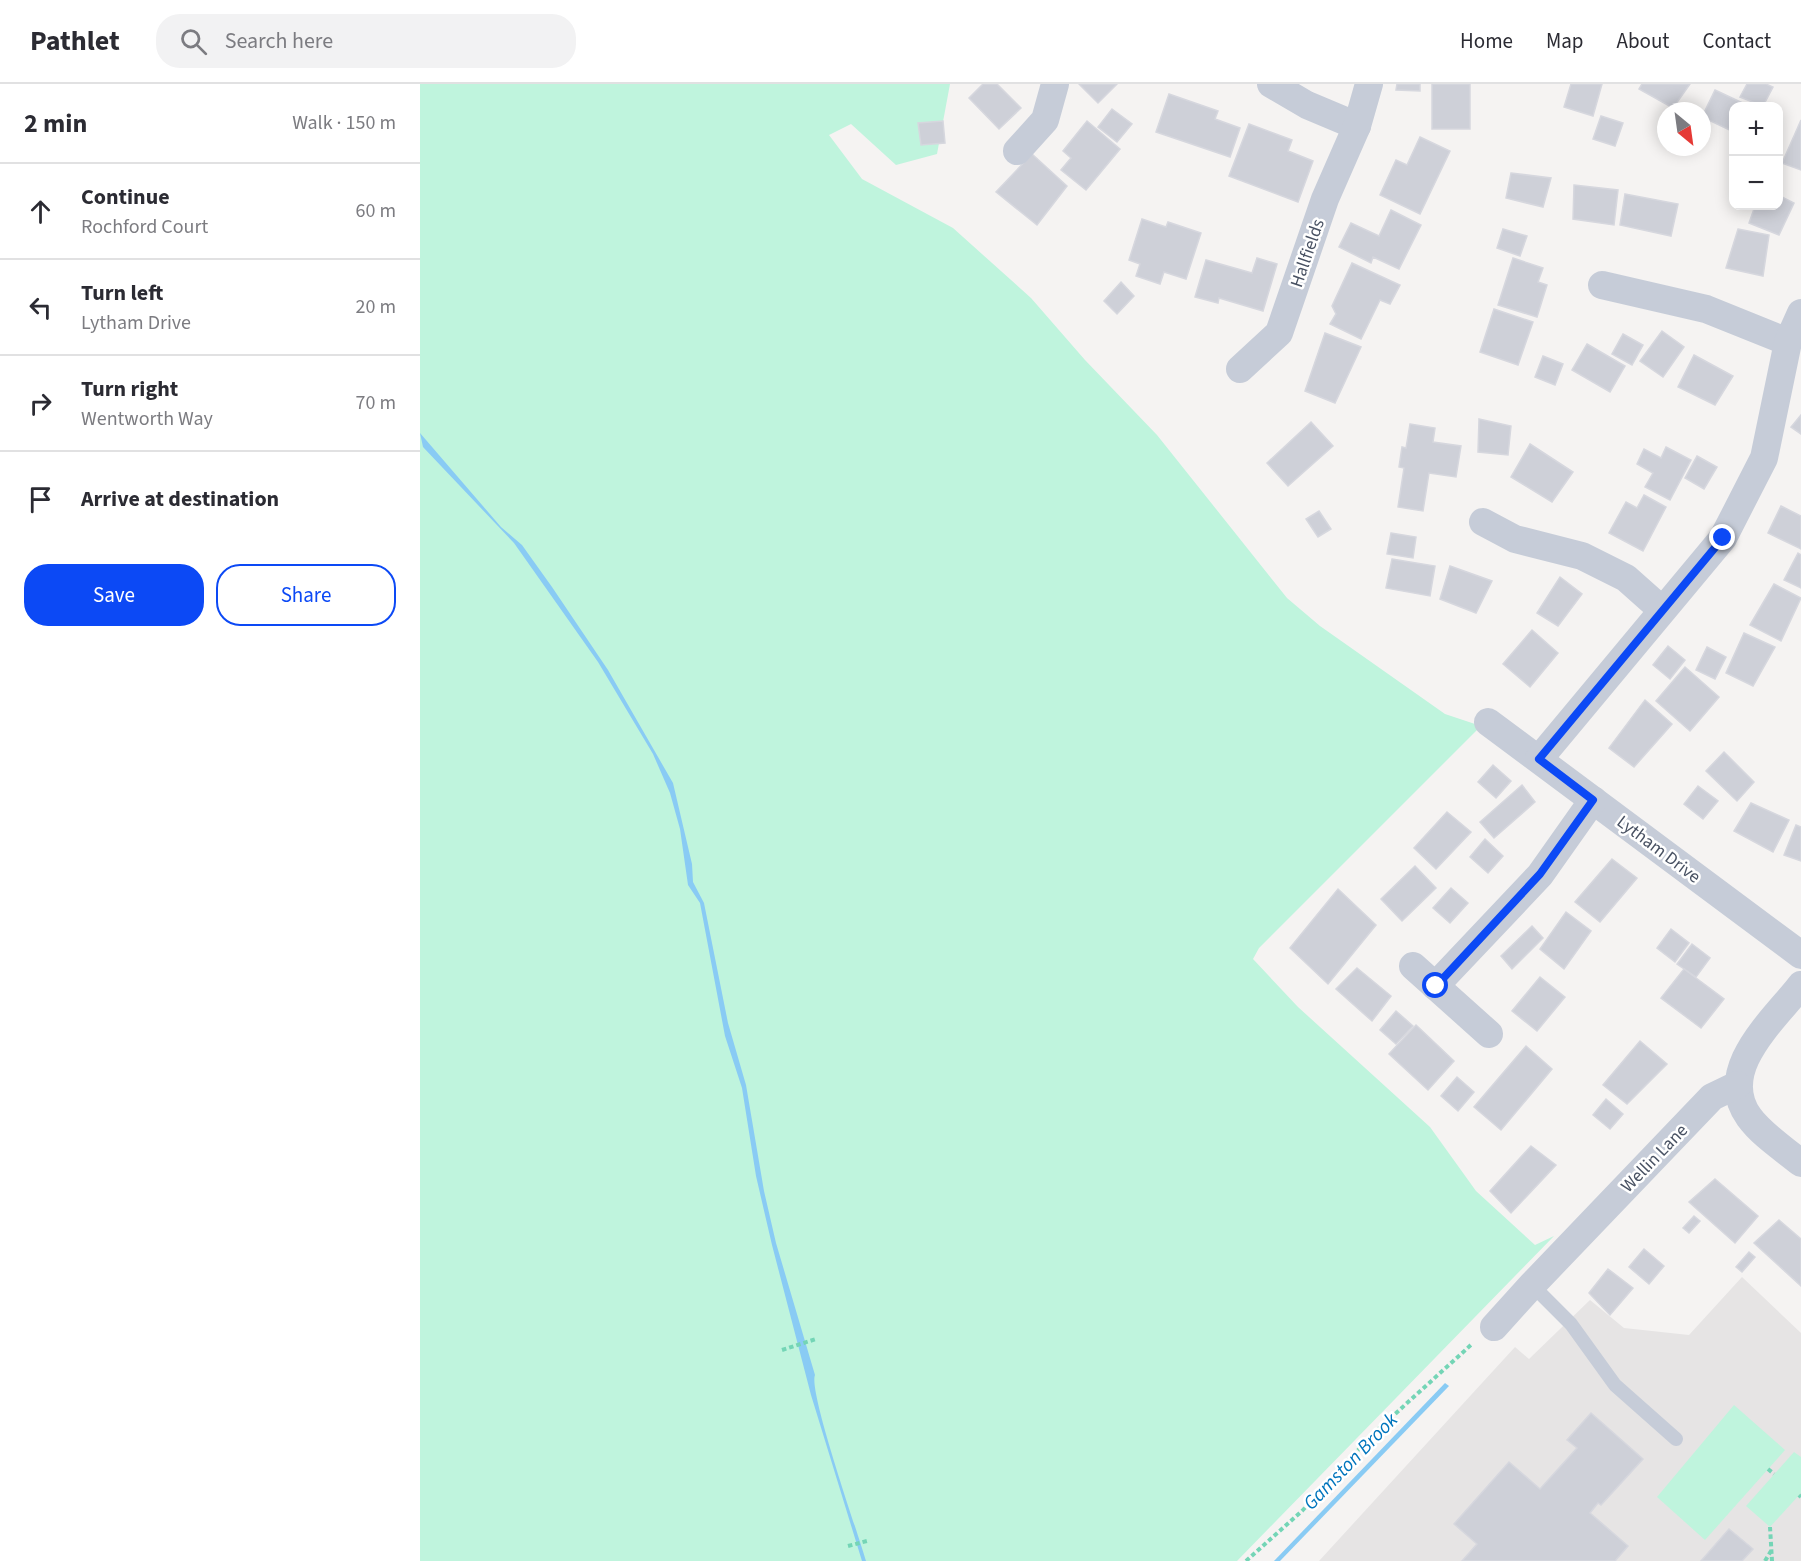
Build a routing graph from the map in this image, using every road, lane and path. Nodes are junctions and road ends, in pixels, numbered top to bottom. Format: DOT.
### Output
graph roads {
  1 [pos="1056,84"];
  2 [pos="1271,84"];
  3 [pos="1369,84"];
  4 [pos="1358,126"];
  5 [pos="1017,152"];
  6 [pos="1602,285"];
  7 [pos="1801,313"];
  8 [pos="1788,342"];
  9 [pos="1240,369"];
  10 [pos="1483,522"];
  11 [pos="1662,610"];
  12 [pos="1488,722"];
  13 [pos="1539,759"];
  14 [pos="1593,800"];
  15 [pos="1801,955"];
  16 [pos="1413,966"];
  17 [pos="1801,985"];
  18 [pos="1436,986"];
  19 [pos="1489,1034"];
  20 [pos="1737,1085"];
  21 [pos="1801,1163"];
  22 [pos="1532,1285"];
  23 [pos="1494,1327"];
  24 [pos="816,1339"];
  25 [pos="782,1350"];
  26 [pos="1676,1439"];
  27 [pos="1768,1469"];
  28 [pos="1774,1474"];
  29 [pos="1770,1527"];
  30 [pos="867,1541"];
  31 [pos="848,1546"];
  32 [pos="1771,1551"];
  33 [pos="1246,1561"];
  34 [pos="1765,1561"];
  35 [pos="1772,1561"];
  1 -- 5 [label="street"];
  2 -- 4 [label="street"];
  3 -- 4 [label="street, Hallfields"];
  4 -- 9 [label="street, Hallfields"];
  6 -- 8 [label="street"];
  7 -- 8 [label="street"];
  8 -- 11 [label="street"];
  10 -- 11 [label="street"];
  11 -- 13 [label="street"];
  12 -- 13 [label="street, Lytham Drive"];
  13 -- 14 [label="street, Lytham Drive"];
  14 -- 15 [label="street, Lytham Drive"];
  14 -- 18 [label="street"];
  16 -- 18 [label="street"];
  17 -- 20 [label="street"];
  18 -- 19 [label="street"];
  20 -- 21 [label="street"];
  20 -- 22 [label="street, Wellin Lane"];
  22 -- 23 [label="street, Wellin Lane"];
  22 -- 26 [label="lane"];
  23 -- 33 [label="path"];
  24 -- 25 [label="path"];
  27 -- 28 [label="path"];
  29 -- 32 [label="path"];
  30 -- 31 [label="path"];
  32 -- 34 [label="path"];
  32 -- 35 [label="path"];
}
